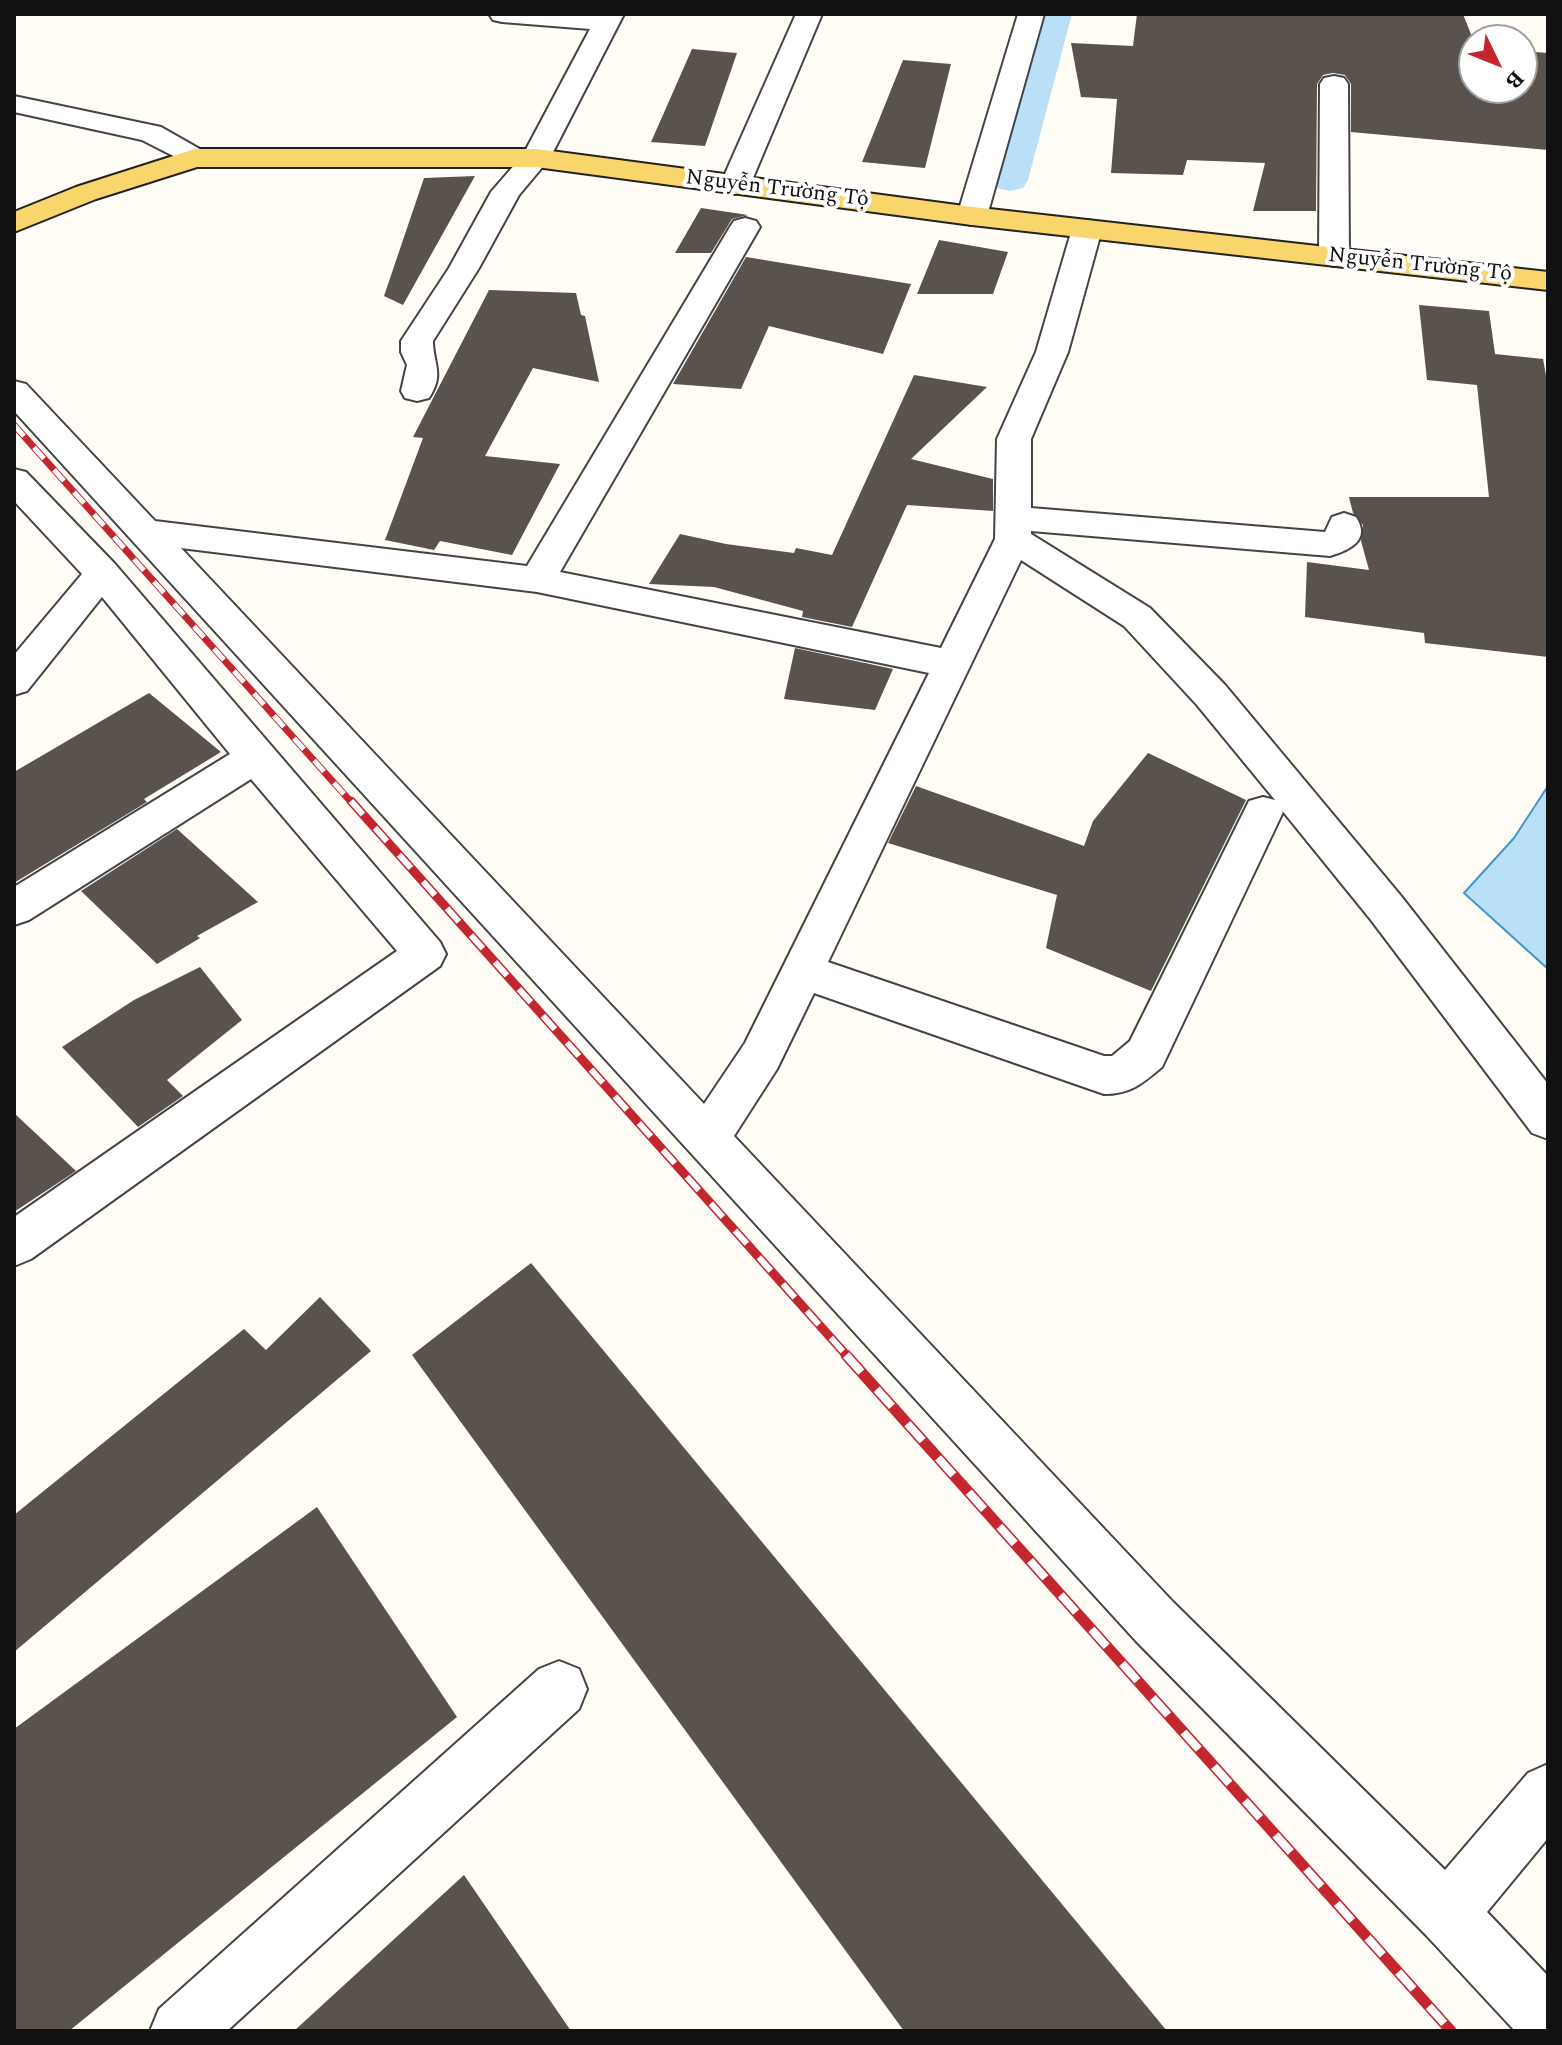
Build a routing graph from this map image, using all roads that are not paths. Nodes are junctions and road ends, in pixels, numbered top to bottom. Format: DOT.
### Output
graph roads {
  1 [pos="502,14"];
  2 [pos="809,14"];
  3 [pos="1031,14"];
  4 [pos="609,18"];
  5 [pos="1334,84"];
  6 [pos="14,104"];
  7 [pos="195,158"];
  8 [pos="536,158"];
  9 [pos="735,185"];
  10 [pos="972,216"];
  11 [pos="14,223"];
  12 [pos="745,227"];
  13 [pos="1087,229"];
  14 [pos="1334,257"];
  15 [pos="1548,281"];
  16 [pos="14,391"];
  17 [pos="417,391"];
  18 [pos="14,480"];
  19 [pos="1344,525"];
  20 [pos="1013,528"];
  21 [pos="145,532"];
  22 [pos="102,573"];
  23 [pos="537,580"];
  24 [pos="951,664"];
  25 [pos="14,681"];
  26 [pos="255,757"];
  27 [pos="1263,812"];
  28 [pos="14,908"];
  29 [pos="803,971"];
  30 [pos="1548,1119"];
  31 [pos="707,1138"];
  32 [pos="14,1244"];
  33 [pos="559,1689"];
  34 [pos="1548,1793"];
  35 [pos="1447,1914"];
  36 [pos="1548,2021"];
  37 [pos="181,2031"];
  1 -- 4 [label="street"];
  2 -- 9 [label="street"];
  3 -- 10 [label="street"];
  4 -- 8 [label="street"];
  5 -- 14 [label="street"];
  6 -- 7 [label="street"];
  7 -- 8 [label="main road, Nguyễn Trường Tộ"];
  7 -- 11 [label="main road, Nguyễn Trường Tộ"];
  8 -- 9 [label="main road, Nguyễn Trường Tộ"];
  8 -- 17 [label="street"];
  9 -- 10 [label="main road, Nguyễn Trường Tộ"];
  10 -- 13 [label="main road, Nguyễn Trường Tộ"];
  12 -- 23 [label="street"];
  13 -- 14 [label="main road, Nguyễn Trường Tộ"];
  13 -- 20 [label="street"];
  14 -- 15 [label="main road, Nguyễn Trường Tộ"];
  16 -- 21 [label="street"];
  18 -- 22 [label="street"];
  19 -- 20 [label="street"];
  20 -- 24 [label="street"];
  20 -- 30 [label="street"];
  21 -- 23 [label="street"];
  21 -- 31 [label="street"];
  22 -- 25 [label="street"];
  22 -- 26 [label="street"];
  23 -- 24 [label="street"];
  24 -- 29 [label="street"];
  26 -- 28 [label="street"];
  26 -- 32 [label="street"];
  27 -- 29 [label="street"];
  29 -- 31 [label="street"];
  31 -- 35 [label="street"];
  33 -- 37 [label="street"];
  34 -- 35 [label="street"];
  35 -- 36 [label="street"];
}
